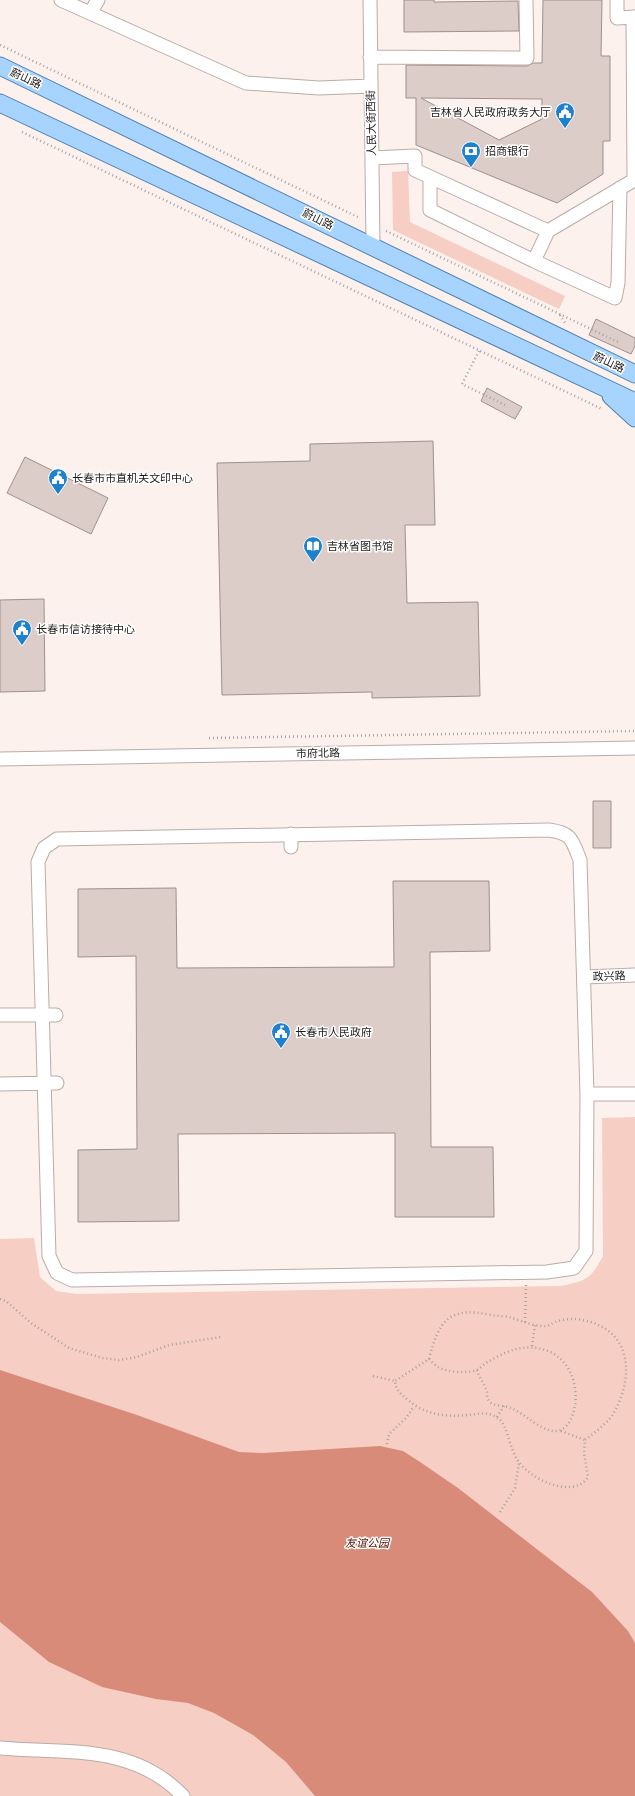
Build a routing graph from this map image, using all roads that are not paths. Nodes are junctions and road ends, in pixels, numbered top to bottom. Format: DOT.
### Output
graph roads {
  1 [pos="61,0"];
  2 [pos="98,0"];
  3 [pos="370,0"];
  4 [pos="526,0"];
  5 [pos="618,0"];
  6 [pos="90,13"];
  7 [pos="634,17"];
  8 [pos="370,57"];
  9 [pos="0,66"];
  10 [pos="371,86"];
  11 [pos="0,103"];
  12 [pos="372,158"];
  13 [pos="430,177"];
  14 [pos="620,188"];
  15 [pos="548,231"];
  16 [pos="373,246"];
  17 [pos="534,261"];
  18 [pos="602,358"];
  19 [pos="635,366"];
  20 [pos="635,374"];
  21 [pos="594,381"];
  22 [pos="635,402"];
  23 [pos="635,418"];
  24 [pos="635,748"];
  25 [pos="0,759"];
  26 [pos="635,975"];
  27 [pos="584,977"];
  28 [pos="0,1015"];
  29 [pos="42,1015"];
  30 [pos="56,1015"];
  31 [pos="57,1083"];
  32 [pos="0,1084"];
  33 [pos="43,1084"];
  34 [pos="587,1094"];
  35 [pos="635,1094"];
  36 [pos="0,1748"];
  37 [pos="183,1796"];
  1 -- 6 [label="street"];
  2 -- 6 [label="street"];
  3 -- 8 [label="street, 人民大街西街"];
  4 -- 8 [label="street"];
  5 -- 7 [label="street"];
  6 -- 10 [label="street"];
  7 -- 14 [label="street"];
  8 -- 10 [label="street, 人民大街西街"];
  9 -- 16 [label="main road, 蔚山路"];
  10 -- 12 [label="street, 人民大街西街"];
  11 -- 21 [label="main road"];
  12 -- 13 [label="street"];
  12 -- 16 [label="street, 人民大街西街"];
  13 -- 15 [label="street"];
  13 -- 17 [label="street"];
  14 -- 15 [label="street"];
  14 -- 17 [label="street"];
  15 -- 17 [label="street"];
  16 -- 18 [label="main road, 蔚山路"];
  18 -- 19 [label="main road"];
  18 -- 20 [label="main road, 蔚山路"];
  21 -- 22 [label="main road"];
  21 -- 23 [label="main road"];
  24 -- 25 [label="street, 市府北路"];
  26 -- 27 [label="street, 政兴路"];
  27 -- 29 [label="street"];
  27 -- 34 [label="street"];
  28 -- 29 [label="street"];
  29 -- 30 [label="street"];
  29 -- 33 [label="street"];
  31 -- 33 [label="street"];
  32 -- 33 [label="street"];
  33 -- 34 [label="street"];
  34 -- 35 [label="street"];
  36 -- 37 [label="street"];
}
